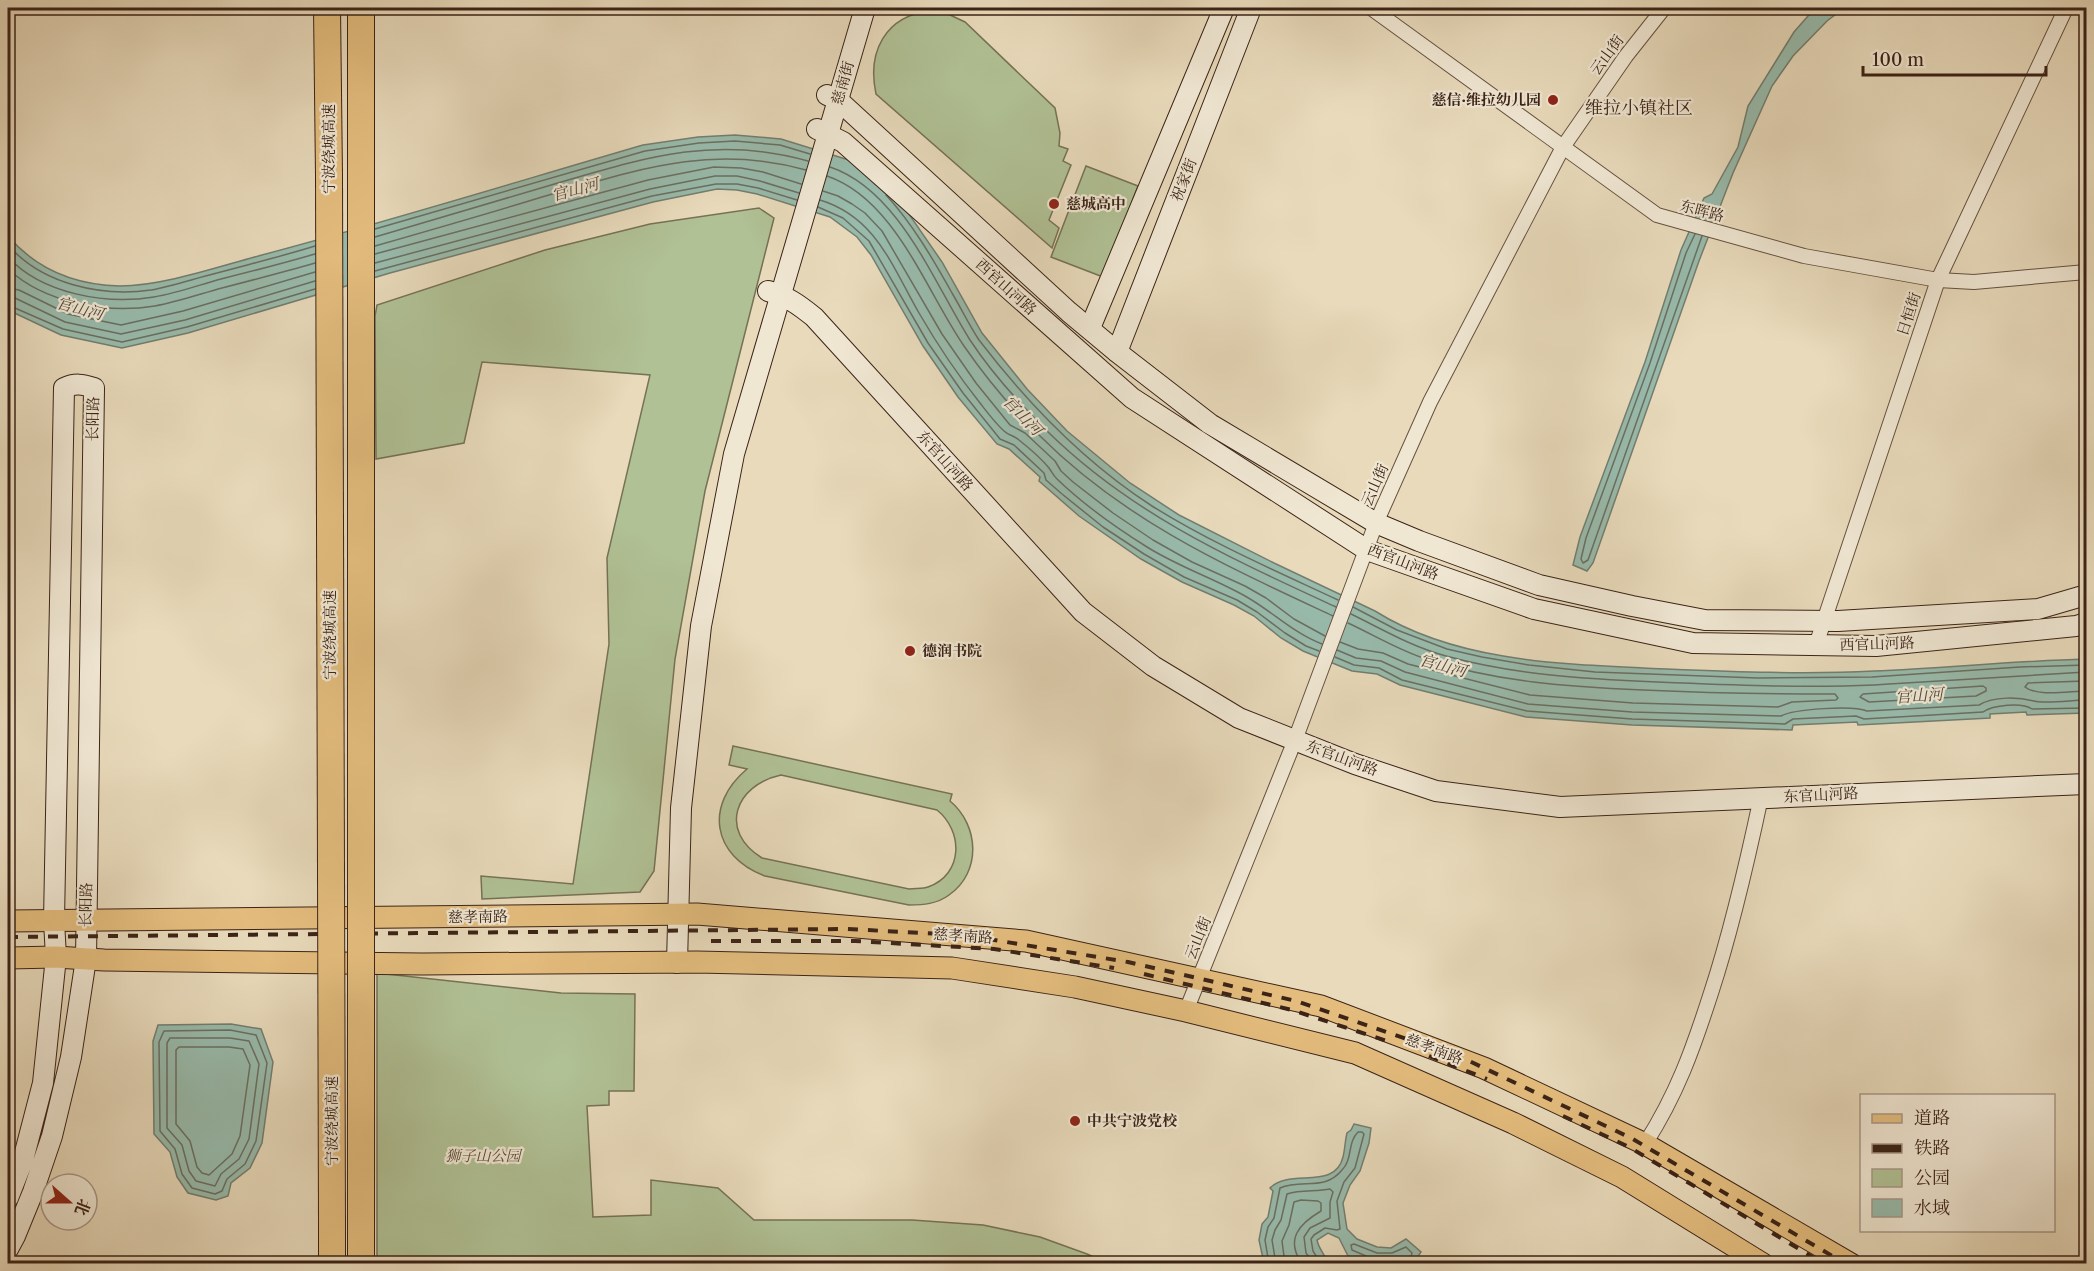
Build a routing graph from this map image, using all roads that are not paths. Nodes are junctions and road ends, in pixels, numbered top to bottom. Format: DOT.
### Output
graph roads {
  1 [pos="327,8"];
  2 [pos="361,8"];
  3 [pos="852,8"];
  4 [pos="865,8"];
  5 [pos="1224,8"];
  6 [pos="1251,8"];
  7 [pos="1371,8"];
  8 [pos="1664,8"];
  9 [pos="2066,8"];
  10 [pos="832,98"];
  11 [pos="823,132"];
  12 [pos="1563,147"];
  13 [pos="2086,272"];
  14 [pos="1938,280"];
  15 [pos="774,293"];
  16 [pos="1090,328"];
  17 [pos="1117,352"];
  18 [pos="1376,523"];
  19 [pos="1367,550"];
  20 [pos="2086,595"];
  21 [pos="1824,620"];
  22 [pos="2086,623"];
  23 [pos="1816,645"];
  24 [pos="1295,740"];
  25 [pos="2086,784"];
  26 [pos="1761,797"];
  27 [pos="670,915"];
  28 [pos="8,921"];
  29 [pos="54,921"];
  30 [pos="86,921"];
  31 [pos="56,957"];
  32 [pos="8,958"];
  33 [pos="86,959"];
  34 [pos="671,963"];
  35 [pos="1199,979"];
  36 [pos="1185,1011"];
  37 [pos="1644,1144"];
  38 [pos="8,1198"];
  39 [pos="8,1249"];
  40 [pos="332,1263"];
  41 [pos="361,1263"];
  42 [pos="1763,1263"];
  43 [pos="1851,1263"];
  1 -- 40 [label="highway, 宁波绕城高速, bridge"];
  2 -- 41 [label="highway, 宁波绕城高速, bridge"];
  3 -- 10 [label="street, 慈南街"];
  4 -- 10 [label="street, 慈南街"];
  5 -- 16 [label="street, 祝家街"];
  6 -- 17 [label="street, 祝家街"];
  7 -- 12 [label="street, 东晖路"];
  8 -- 12 [label="street, 云山街"];
  9 -- 14 [label="street, 日恒街"];
  10 -- 11 [label="street, 慈南街"];
  10 -- 16 [label="street, 西官山河路"];
  11 -- 15 [label="street, 慈南街"];
  11 -- 19 [label="street, 西官山河路"];
  12 -- 14 [label="street, 东晖路"];
  12 -- 18 [label="street, 云山街"];
  13 -- 14 [label="street, 东晖路"];
  14 -- 21 [label="street, 日恒街"];
  15 -- 24 [label="street, 东官山河路"];
  15 -- 27 [label="street, 慈南街"];
  16 -- 17 [label="street, 西官山河路"];
  17 -- 18 [label="street, 西官山河路"];
  18 -- 19 [label="street, 云山街"];
  18 -- 21 [label="street, 西官山河路"];
  19 -- 23 [label="street, 西官山河路"];
  19 -- 24 [label="street, 云山街"];
  20 -- 21 [label="street, 西官山河路"];
  21 -- 23 [label="street, 日恒街"];
  22 -- 23 [label="street, 西官山河路"];
  24 -- 26 [label="street, 东官山河路"];
  24 -- 35 [label="street, 云山街"];
  25 -- 26 [label="street, 东官山河路"];
  26 -- 37 [label="street"];
  27 -- 30 [label="main road, 慈孝南路"];
  27 -- 34 [label="street, 慈南街"];
  27 -- 35 [label="main road, 慈孝南路"];
  28 -- 29 [label="main road, 慈孝南路"];
  29 -- 30 [label="main road, 慈孝南路"];
  29 -- 30 [label="street, 长阳路"];
  29 -- 31 [label="street, 长阳路"];
  30 -- 33 [label="street, 长阳路"];
  31 -- 32 [label="main road"];
  31 -- 33 [label="main road"];
  31 -- 38 [label="street, 长阳路"];
  33 -- 34 [label="main road"];
  33 -- 39 [label="street, 长阳路"];
  34 -- 36 [label="main road"];
  35 -- 36 [label="street, 云山街"];
  35 -- 37 [label="main road, 慈孝南路"];
  36 -- 42 [label="main road"];
  37 -- 43 [label="main road, 慈孝南路"];
}
